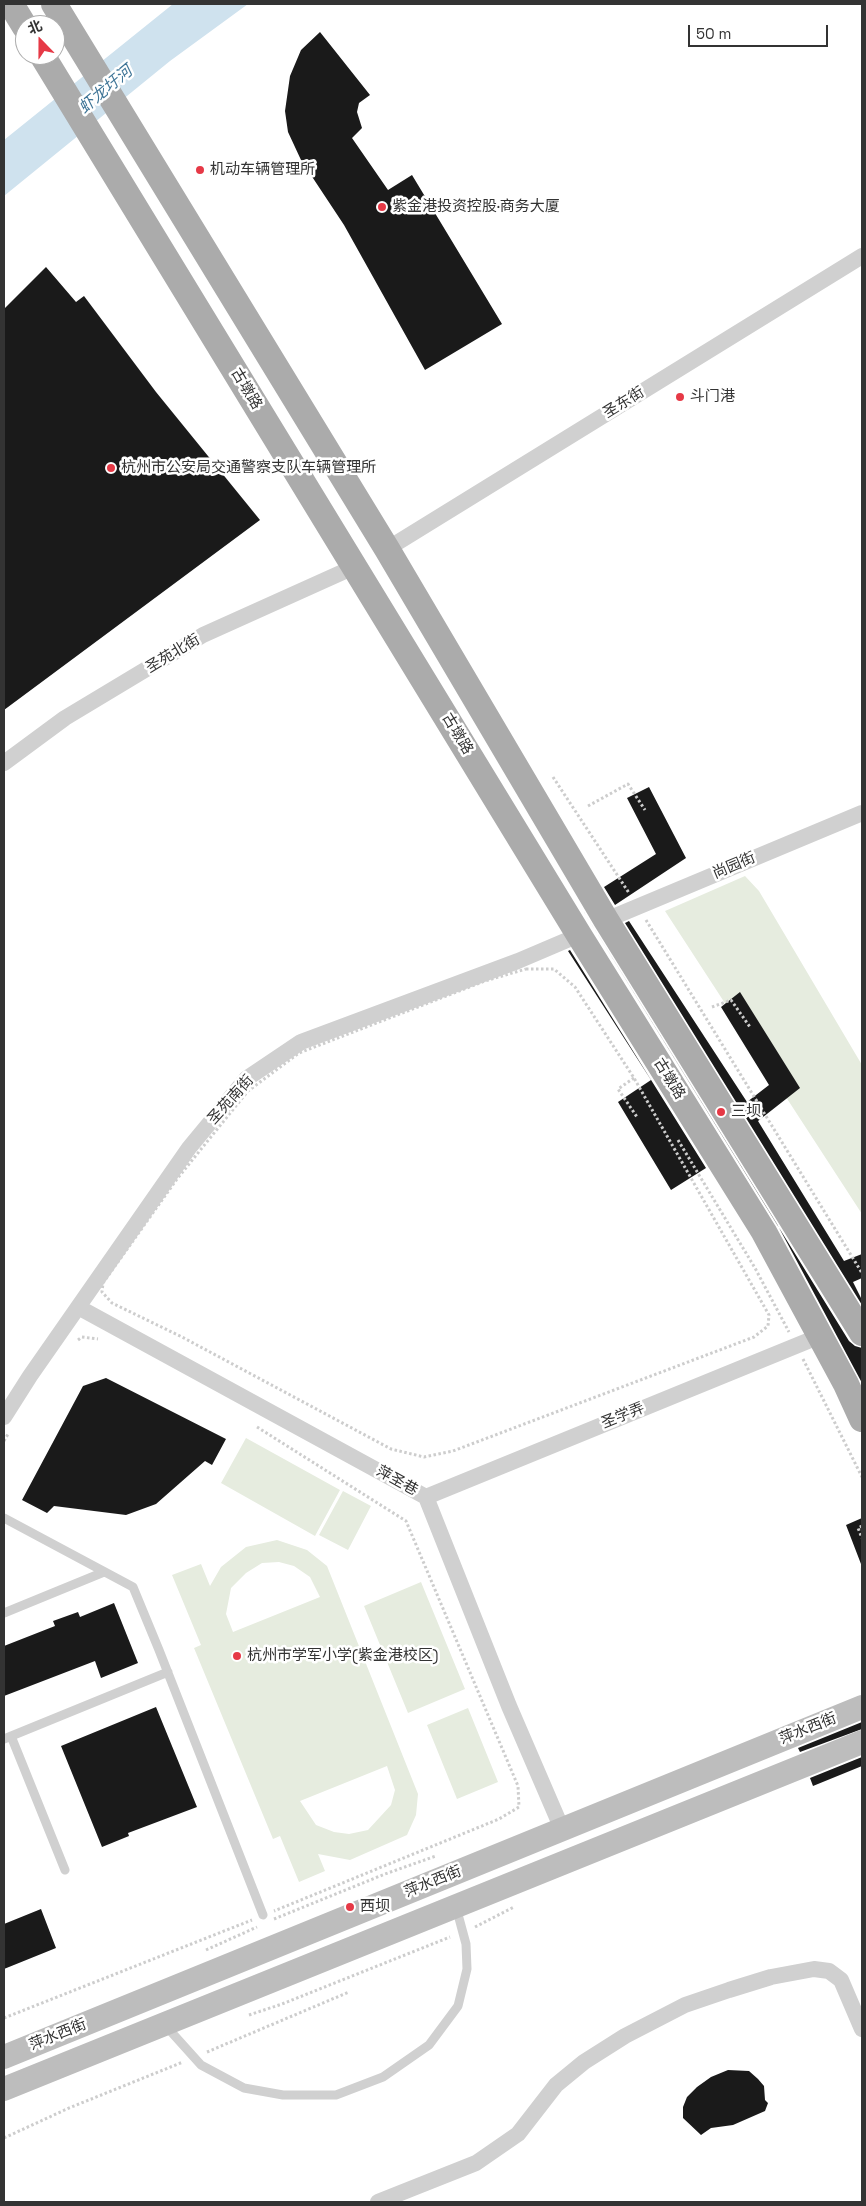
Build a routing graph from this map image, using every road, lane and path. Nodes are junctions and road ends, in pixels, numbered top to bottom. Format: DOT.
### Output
graph roads {
  1 [pos="11,4"];
  2 [pos="54,4"];
  3 [pos="18,15"];
  4 [pos="49,65"];
  5 [pos="862,256"];
  6 [pos="387,549"];
  7 [pos="354,567"];
  8 [pos="4,763"];
  9 [pos="553,777"];
  10 [pos="588,806"];
  11 [pos="645,810"];
  12 [pos="862,813"];
  13 [pos="638,907"];
  14 [pos="606,920"];
  15 [pos="579,935"];
  16 [pos="712,1007"];
  17 [pos="750,1027"];
  18 [pos="634,1078"];
  19 [pos="637,1117"];
  20 [pos="676,1136"];
  21 [pos="862,1273"];
  22 [pos="78,1307"];
  23 [pos="856,1318"];
  24 [pos="820,1336"];
  25 [pos="100,1339"];
  26 [pos="75,1342"];
  27 [pos="796,1346"];
  28 [pos="862,1419"];
  29 [pos="6,1425"];
  30 [pos="256,1426"];
  31 [pos="4,1440"];
  32 [pos="862,1477"];
  33 [pos="426,1497"];
  34 [pos="4,1518"];
  35 [pos="862,1526"];
  36 [pos="862,1538"];
  37 [pos="104,1572"];
  38 [pos="4,1613"];
  39 [pos="168,1672"];
  40 [pos="862,1707"];
  41 [pos="7,1738"];
  42 [pos="862,1742"];
  43 [pos="562,1829"];
  44 [pos="65,1870"];
  45 [pos="455,1906"];
  46 [pos="263,1915"];
  47 [pos="349,1992"];
  48 [pos="4,2018"];
  49 [pos="163,2023"];
  50 [pos="862,2029"];
  51 [pos="4,2057"];
  52 [pos="194,2057"];
  53 [pos="4,2089"];
  54 [pos="4,2138"];
  55 [pos="378,2202"];
  1 -- 3 [label="main road"];
  2 -- 6 [label="main road, 古墩路"];
  4 -- 7 [label="main road, 古墩路"];
  5 -- 6 [label="street, 圣东街"];
  6 -- 14 [label="main road, 古墩路"];
  7 -- 8 [label="street, 圣苑北街"];
  7 -- 15 [label="main road, 古墩路"];
  9 -- 13 [label="path"];
  10 -- 11 [label="path"];
  12 -- 13 [label="street, 尚园街"];
  13 -- 14 [label="street, 尚园街"];
  13 -- 21 [label="path"];
  14 -- 23 [label="main road, 古墩路"];
  15 -- 22 [label="street, 圣苑南街"];
  15 -- 24 [label="main road, 古墩路"];
  16 -- 17 [label="path"];
  18 -- 18 [label="path"];
  18 -- 19 [label="path"];
  20 -- 27 [label="path"];
  22 -- 29 [label="street, 圣苑南街"];
  22 -- 33 [label="street, 萍圣巷"];
  24 -- 27 [label="street, 圣学弄"];
  24 -- 28 [label="main road, 古墩路"];
  25 -- 26 [label="path"];
  27 -- 32 [label="path"];
  27 -- 33 [label="street, 圣学弄"];
  29 -- 31 [label="path"];
  30 -- 46 [label="path"];
  33 -- 43 [label="street, 萍圣巷"];
  34 -- 37 [label="lane"];
  35 -- 36 [label="path"];
  37 -- 38 [label="lane"];
  37 -- 39 [label="lane"];
  39 -- 41 [label="lane"];
  39 -- 46 [label="lane"];
  40 -- 43 [label="main road, 萍水西街"];
  41 -- 44 [label="lane"];
  42 -- 45 [label="main road, 萍水西街"];
  43 -- 51 [label="main road, 萍水西街"];
  45 -- 49 [label="main road, 萍水西街"];
  45 -- 52 [label="lane"];
  46 -- 48 [label="path"];
  47 -- 52 [label="path"];
  49 -- 52 [label="lane"];
  49 -- 53 [label="main road, 萍水西街"];
  50 -- 55 [label="street"];
  52 -- 54 [label="path"];
}
